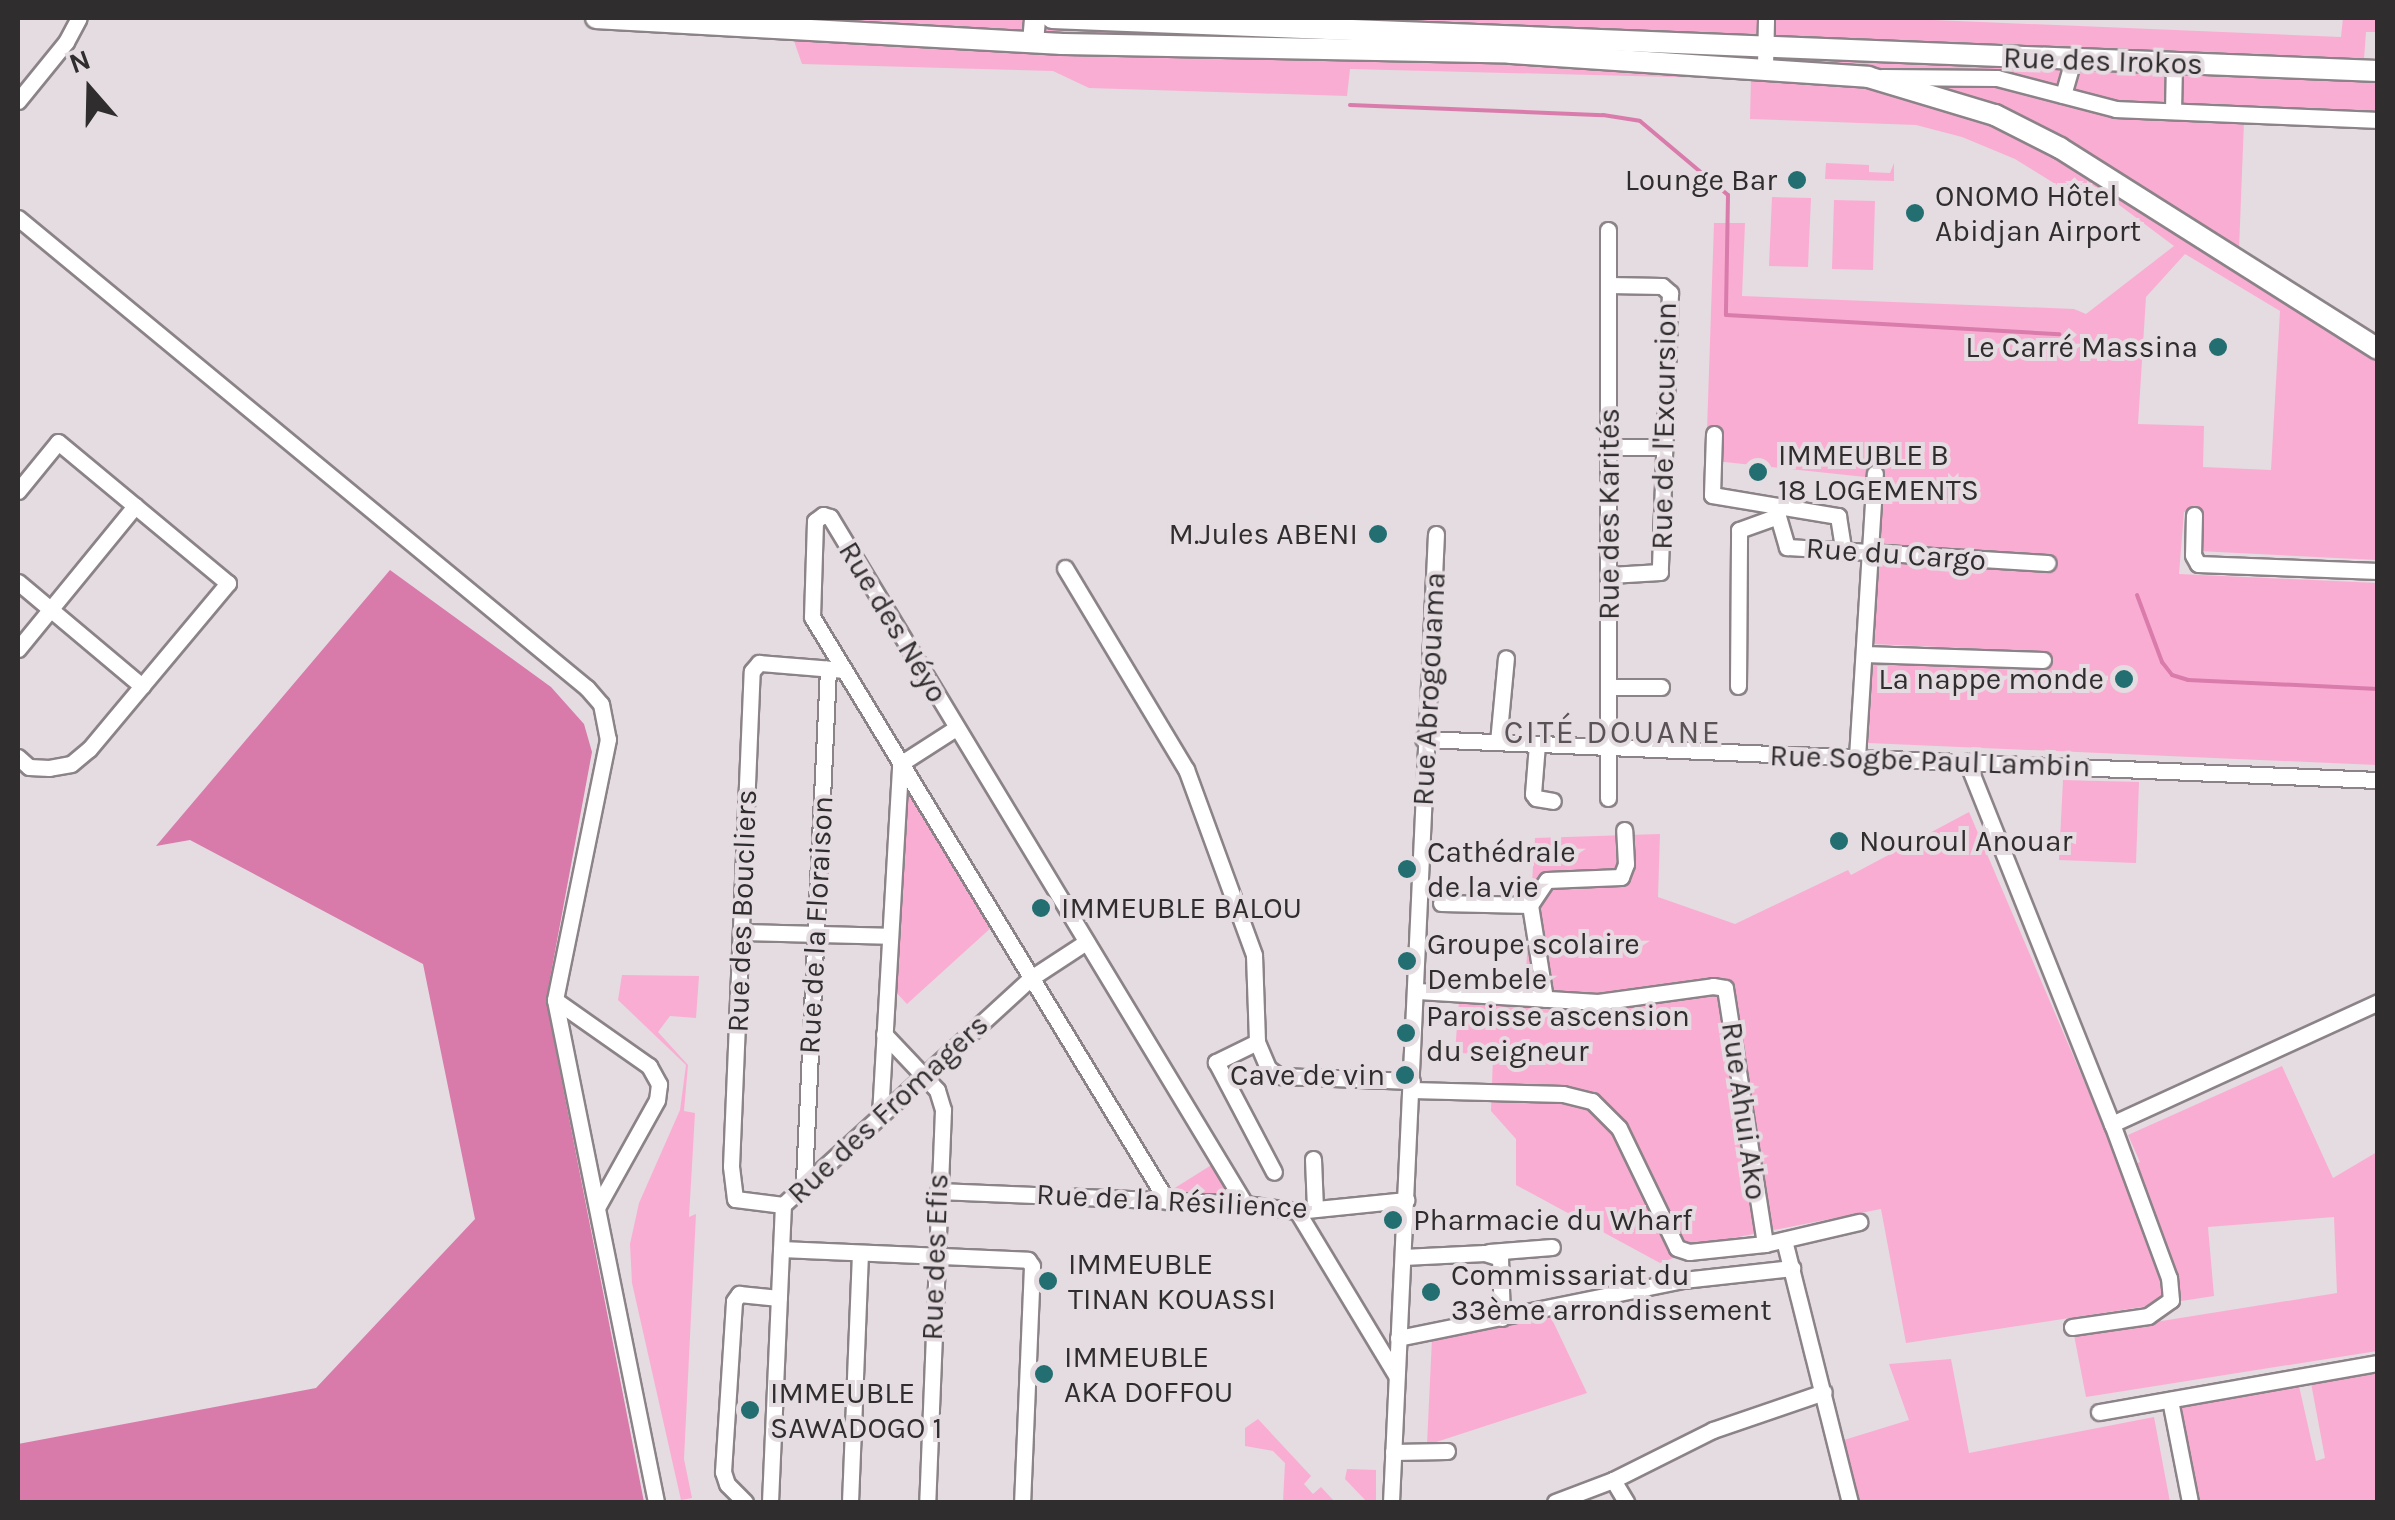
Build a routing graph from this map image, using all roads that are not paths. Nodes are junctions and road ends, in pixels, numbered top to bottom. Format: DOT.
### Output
graph roads {
  1 [pos="79,18"];
  2 [pos="596,18"];
  3 [pos="1036,18"];
  4 [pos="1052,18"];
  5 [pos="1766,18"];
  6 [pos="1183,20"];
  7 [pos="1032,42"];
  8 [pos="1184,47"];
  9 [pos="1830,50"];
  10 [pos="1766,57"];
  11 [pos="2073,60"];
  12 [pos="2174,64"];
  13 [pos="2378,71"];
  14 [pos="1827,72"];
  15 [pos="1868,76"];
  16 [pos="2063,95"];
  17 [pos="18,101"];
  18 [pos="2172,111"];
  19 [pos="2378,120"];
  20 [pos="18,218"];
  21 [pos="1608,230"];
  22 [pos="1609,285"];
  23 [pos="2378,348"];
  24 [pos="1714,434"];
  25 [pos="1608,447"];
  26 [pos="1664,447"];
  27 [pos="1876,474"];
  28 [pos="18,491"];
  29 [pos="134,506"];
  30 [pos="1776,511"];
  31 [pos="2194,514"];
  32 [pos="1436,534"];
  33 [pos="844,543"];
  34 [pos="1844,552"];
  35 [pos="1871,554"];
  36 [pos="813,560"];
  37 [pos="2048,563"];
  38 [pos="1065,568"];
  39 [pos="2378,571"];
  40 [pos="1610,575"];
  41 [pos="18,582"];
  42 [pos="50,609"];
  43 [pos="18,649"];
  44 [pos="1864,654"];
  45 [pos="1506,658"];
  46 [pos="2044,660"];
  47 [pos="836,669"];
  48 [pos="142,686"];
  49 [pos="1738,686"];
  50 [pos="1609,688"];
  51 [pos="1662,688"];
  52 [pos="956,728"];
  53 [pos="1423,738"];
  54 [pos="1498,742"];
  55 [pos="1536,744"];
  56 [pos="1610,748"];
  57 [pos="18,758"];
  58 [pos="1856,758"];
  59 [pos="1968,762"];
  60 [pos="900,764"];
  61 [pos="2378,780"];
  62 [pos="1608,798"];
  63 [pos="1553,802"];
  64 [pos="1624,830"];
  65 [pos="1441,903"];
  66 [pos="1530,904"];
  67 [pos="741,932"];
  68 [pos="816,935"];
  69 [pos="889,936"];
  70 [pos="1086,942"];
  71 [pos="1031,978"];
  72 [pos="1418,991"];
  73 [pos="1545,998"];
  74 [pos="555,1000"];
  75 [pos="2378,1002"];
  76 [pos="884,1034"];
  77 [pos="1257,1042"];
  78 [pos="922,1074"];
  79 [pos="1412,1086"];
  80 [pos="880,1115"];
  81 [pos="2112,1124"];
  82 [pos="1312,1158"];
  83 [pos="1274,1172"];
  84 [pos="804,1180"];
  85 [pos="938,1190"];
  86 [pos="1406,1200"];
  87 [pos="1167,1201"];
  88 [pos="1246,1204"];
  89 [pos="782,1205"];
  90 [pos="598,1206"];
  91 [pos="1316,1209"];
  92 [pos="1297,1211"];
  93 [pos="1859,1222"];
  94 [pos="1784,1240"];
  95 [pos="1766,1244"];
  96 [pos="1552,1247"];
  97 [pos="782,1250"];
  98 [pos="1485,1252"];
  99 [pos="860,1253"];
  100 [pos="935,1257"];
  101 [pos="1403,1257"];
  102 [pos="1792,1268"];
  103 [pos="779,1298"];
  104 [pos="1502,1318"];
  105 [pos="2072,1327"];
  106 [pos="1398,1338"];
  107 [pos="2378,1363"];
  108 [pos="1396,1375"];
  109 [pos="1824,1392"];
  110 [pos="2170,1400"];
  111 [pos="2099,1412"];
  112 [pos="1393,1452"];
  113 [pos="1447,1452"];
  114 [pos="1613,1480"];
  115 [pos="656,1502"];
  116 [pos="744,1502"];
  117 [pos="770,1502"];
  118 [pos="850,1502"];
  119 [pos="927,1502"];
  120 [pos="1022,1502"];
  121 [pos="1392,1502"];
  122 [pos="1555,1502"];
  123 [pos="1626,1502"];
  124 [pos="1850,1502"];
  125 [pos="2190,1502"];
  1 -- 17 [label="street"];
  2 -- 7 [label="main road"];
  3 -- 7 [label="main road"];
  4 -- 6 [label="main road"];
  5 -- 10 [label="street"];
  6 -- 8 [label="street"];
  6 -- 10 [label="main road"];
  7 -- 8 [label="main road"];
  8 -- 10 [label="main road"];
  9 -- 10 [label="main road, Rue des Irokos"];
  9 -- 11 [label="main road, Rue des Irokos"];
  9 -- 14 [label="main road"];
  10 -- 14 [label="main road"];
  11 -- 12 [label="main road, Rue des Irokos"];
  11 -- 16 [label="street"];
  12 -- 13 [label="main road, Rue des Irokos"];
  12 -- 18 [label="street"];
  14 -- 15 [label="main road"];
  15 -- 16 [label="street"];
  15 -- 23 [label="main road"];
  16 -- 18 [label="street"];
  18 -- 19 [label="street"];
  20 -- 74 [label="street"];
  21 -- 22 [label="street, Rue des Karités"];
  22 -- 25 [label="street, Rue des Karités"];
  22 -- 26 [label="street, Rue de l'Excursion"];
  24 -- 30 [label="street"];
  25 -- 26 [label="street"];
  25 -- 40 [label="street, Rue des Karités"];
  26 -- 40 [label="street, Rue de l'Excursion"];
  27 -- 35 [label="street"];
  28 -- 29 [label="street"];
  29 -- 42 [label="street"];
  29 -- 48 [label="street"];
  30 -- 34 [label="street, Rue du Cargo"];
  30 -- 34 [label="street"];
  30 -- 49 [label="street"];
  31 -- 39 [label="street"];
  32 -- 53 [label="street, Rue Abrogouama"];
  33 -- 36 [label="street"];
  33 -- 36 [label="street, Rue des Néyo"];
  33 -- 52 [label="street, Rue des Néyo"];
  34 -- 35 [label="street, Rue du Cargo"];
  35 -- 37 [label="street, Rue du Cargo"];
  35 -- 44 [label="street"];
  36 -- 47 [label="street, Rue des Néyo"];
  38 -- 77 [label="street"];
  40 -- 50 [label="street, Rue des Karités"];
  41 -- 42 [label="street"];
  42 -- 43 [label="street"];
  42 -- 48 [label="street"];
  44 -- 46 [label="street"];
  44 -- 58 [label="street"];
  45 -- 54 [label="street"];
  47 -- 60 [label="street, Rue des Néyo"];
  47 -- 67 [label="street, Rue des Boucliers"];
  47 -- 68 [label="street, Rue de la Floraison"];
  48 -- 57 [label="street"];
  50 -- 51 [label="street"];
  50 -- 56 [label="street, Rue des Karités"];
  52 -- 60 [label="street"];
  52 -- 70 [label="street, Rue des Néyo"];
  53 -- 54 [label="street, Rue Sogbe Paul Lambin"];
  53 -- 72 [label="street, Rue Abrogouama"];
  54 -- 55 [label="street, Rue Sogbe Paul Lambin"];
  55 -- 56 [label="street, Rue Sogbe Paul Lambin"];
  55 -- 63 [label="street"];
  56 -- 58 [label="street, Rue Sogbe Paul Lambin"];
  56 -- 62 [label="street, Rue des Karités"];
  58 -- 59 [label="street, Rue Sogbe Paul Lambin"];
  59 -- 61 [label="street, Rue Sogbe Paul Lambin"];
  59 -- 81 [label="street"];
  60 -- 69 [label="street"];
  60 -- 71 [label="street, Rue des Néyo"];
  64 -- 66 [label="street"];
  65 -- 66 [label="street"];
  66 -- 73 [label="street"];
  67 -- 68 [label="street"];
  67 -- 89 [label="street, Rue des Boucliers"];
  68 -- 69 [label="street"];
  68 -- 84 [label="street, Rue de la Floraison"];
  69 -- 76 [label="street"];
  70 -- 71 [label="street, Rue des Fromagers"];
  70 -- 88 [label="street, Rue des Néyo"];
  71 -- 78 [label="street, Rue des Fromagers"];
  71 -- 87 [label="street, Rue des Néyo"];
  72 -- 73 [label="street, Rue Ahui Ako"];
  72 -- 79 [label="street, Rue Abrogouama"];
  73 -- 95 [label="street, Rue Ahui Ako"];
  74 -- 90 [label="street"];
  74 -- 90 [label="street"];
  75 -- 81 [label="street"];
  76 -- 78 [label="street, Rue des Efis"];
  76 -- 80 [label="street"];
  77 -- 79 [label="street"];
  77 -- 83 [label="street"];
  78 -- 80 [label="street, Rue des Fromagers"];
  78 -- 85 [label="street, Rue des Efis"];
  79 -- 86 [label="street, Rue Abrogouama"];
  79 -- 95 [label="street"];
  80 -- 84 [label="street, Rue des Fromagers"];
  81 -- 105 [label="street"];
  82 -- 91 [label="street"];
  84 -- 89 [label="street, Rue des Fromagers"];
  85 -- 87 [label="street, Rue de la Résilience"];
  85 -- 100 [label="street, Rue des Efis"];
  86 -- 91 [label="street, Rue de la Résilience"];
  86 -- 101 [label="street, Rue Abrogouama"];
  87 -- 88 [label="street, Rue de la Résilience"];
  88 -- 92 [label="street, Rue de la Résilience"];
  89 -- 97 [label="street, Rue des Fromagers"];
  90 -- 115 [label="street"];
  91 -- 92 [label="street, Rue de la Résilience"];
  92 -- 108 [label="street"];
  93 -- 94 [label="street"];
  94 -- 95 [label="street"];
  94 -- 102 [label="street"];
  96 -- 98 [label="street"];
  97 -- 99 [label="street"];
  97 -- 103 [label="street, Rue des Fromagers"];
  98 -- 101 [label="street"];
  98 -- 104 [label="street"];
  99 -- 100 [label="street"];
  99 -- 118 [label="street"];
  100 -- 119 [label="street, Rue des Efis"];
  100 -- 120 [label="street"];
  101 -- 106 [label="street, Rue Abrogouama"];
  102 -- 104 [label="street"];
  102 -- 109 [label="street"];
  103 -- 116 [label="street"];
  103 -- 117 [label="street, Rue des Fromagers"];
  104 -- 106 [label="street"];
  106 -- 108 [label="street, Rue Abrogouama"];
  107 -- 110 [label="street"];
  108 -- 112 [label="street, Rue Abrogouama"];
  109 -- 114 [label="street"];
  109 -- 124 [label="street"];
  110 -- 111 [label="street"];
  110 -- 125 [label="street"];
  112 -- 113 [label="street"];
  112 -- 121 [label="street, Rue Abrogouama"];
  114 -- 122 [label="street"];
  114 -- 123 [label="street"];
}
